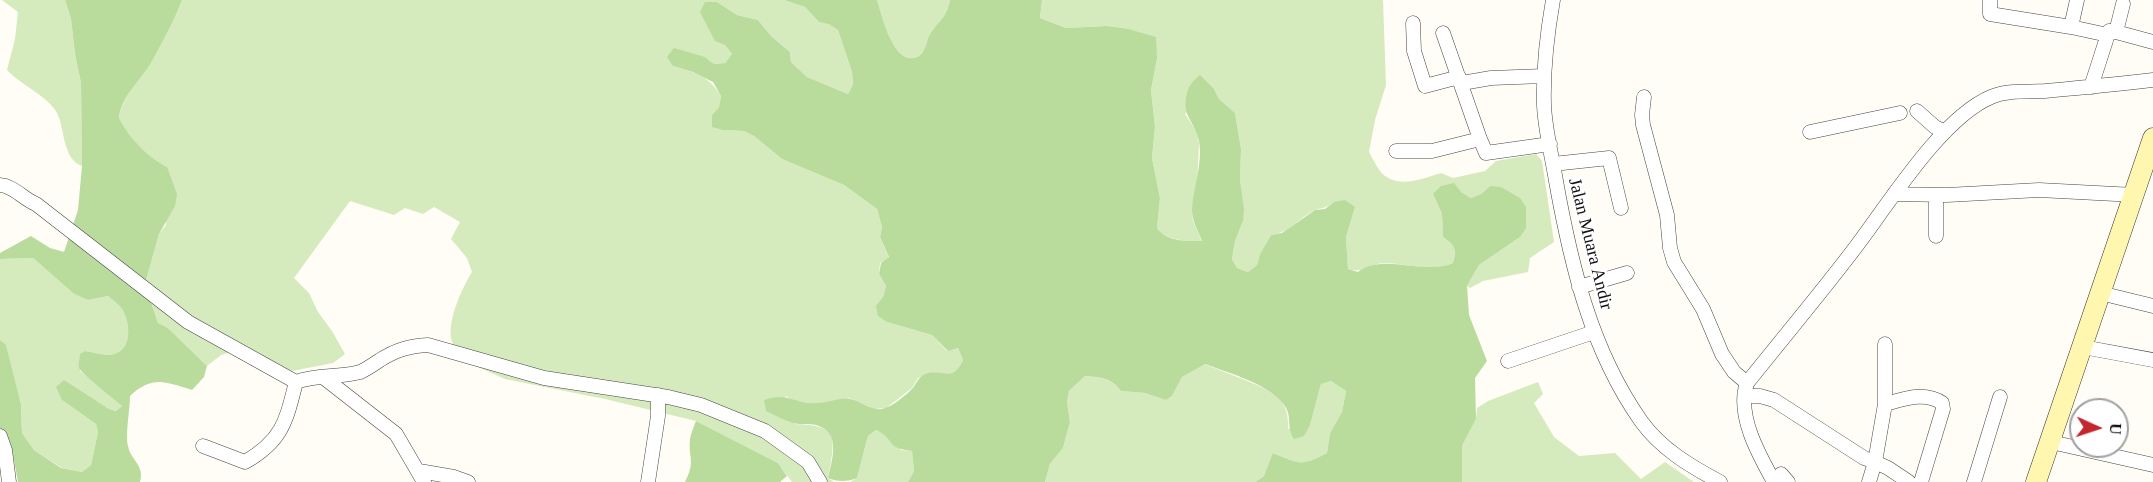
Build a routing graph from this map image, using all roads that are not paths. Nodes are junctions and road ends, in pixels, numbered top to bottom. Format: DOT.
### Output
graph roads {
  1 [pos="1553,0"];
  2 [pos="1990,0"];
  3 [pos="2077,0"];
  4 [pos="2123,4"];
  5 [pos="1413,22"];
  6 [pos="2071,27"];
  7 [pos="1443,33"];
  8 [pos="2112,34"];
  9 [pos="2153,42"];
  10 [pos="1544,76"];
  11 [pos="1460,80"];
  12 [pos="2153,80"];
  13 [pos="2091,87"];
  14 [pos="1644,97"];
  15 [pos="1917,111"];
  16 [pos="1900,113"];
  17 [pos="1810,132"];
  18 [pos="1945,132"];
  19 [pos="2153,138"];
  20 [pos="1479,139"];
  21 [pos="1550,144"];
  22 [pos="1396,151"];
  23 [pos="1553,164"];
  24 [pos="0,185"];
  25 [pos="1894,194"];
  26 [pos="1936,195"];
  27 [pos="2135,195"];
  28 [pos="1621,208"];
  29 [pos="1936,236"];
  30 [pos="1627,273"];
  31 [pos="1579,287"];
  32 [pos="2100,293"];
  33 [pos="2153,306"];
  34 [pos="1594,332"];
  35 [pos="1885,344"];
  36 [pos="2083,347"];
  37 [pos="2153,360"];
  38 [pos="1508,361"];
  39 [pos="323,377"];
  40 [pos="296,382"];
  41 [pos="1746,389"];
  42 [pos="658,395"];
  43 [pos="2001,397"];
  44 [pos="1885,404"];
  45 [pos="0,436"];
  46 [pos="2051,442"];
  47 [pos="203,446"];
  48 [pos="1875,462"];
  49 [pos="2153,465"];
  50 [pos="422,476"];
  51 [pos="1781,479"];
  52 [pos="9,482"];
  53 [pos="468,482"];
  54 [pos="648,482"];
  55 [pos="820,482"];
  56 [pos="1719,482"];
  57 [pos="1869,482"];
  58 [pos="1910,482"];
  59 [pos="1921,482"];
  60 [pos="1974,482"];
  61 [pos="2036,482"];
  1 -- 10 [label="street, Jalan Muara Andir"];
  2 -- 6 [label="street"];
  3 -- 6 [label="street"];
  4 -- 8 [label="street"];
  5 -- 11 [label="street"];
  6 -- 8 [label="street"];
  7 -- 11 [label="street"];
  8 -- 9 [label="street"];
  8 -- 13 [label="street"];
  10 -- 11 [label="street"];
  10 -- 21 [label="street, Jalan Muara Andir"];
  11 -- 20 [label="street"];
  12 -- 13 [label="street"];
  13 -- 18 [label="street"];
  14 -- 41 [label="street"];
  15 -- 18 [label="street"];
  16 -- 17 [label="street"];
  18 -- 25 [label="street"];
  19 -- 27 [label="main road"];
  20 -- 21 [label="street"];
  20 -- 22 [label="street"];
  21 -- 23 [label="street, Jalan Muara Andir"];
  23 -- 28 [label="street"];
  23 -- 31 [label="street, Jalan Muara Andir"];
  24 -- 40 [label="street"];
  25 -- 26 [label="street"];
  25 -- 41 [label="street"];
  26 -- 27 [label="street"];
  26 -- 29 [label="street"];
  27 -- 32 [label="main road"];
  30 -- 31 [label="street"];
  31 -- 34 [label="street, Jalan Muara Andir"];
  32 -- 33 [label="street"];
  32 -- 36 [label="main road"];
  34 -- 38 [label="street"];
  34 -- 56 [label="street, Jalan Muara Andir"];
  35 -- 44 [label="street"];
  36 -- 37 [label="street"];
  36 -- 46 [label="main road"];
  39 -- 40 [label="street"];
  39 -- 42 [label="street"];
  39 -- 50 [label="street"];
  40 -- 47 [label="street"];
  41 -- 48 [label="street"];
  41 -- 51 [label="street"];
  42 -- 54 [label="street"];
  42 -- 55 [label="street"];
  43 -- 60 [label="street"];
  44 -- 48 [label="street"];
  44 -- 59 [label="street"];
  45 -- 52 [label="street"];
  46 -- 49 [label="street"];
  46 -- 61 [label="main road"];
  48 -- 57 [label="street"];
  48 -- 58 [label="street"];
  50 -- 53 [label="street"];
}
